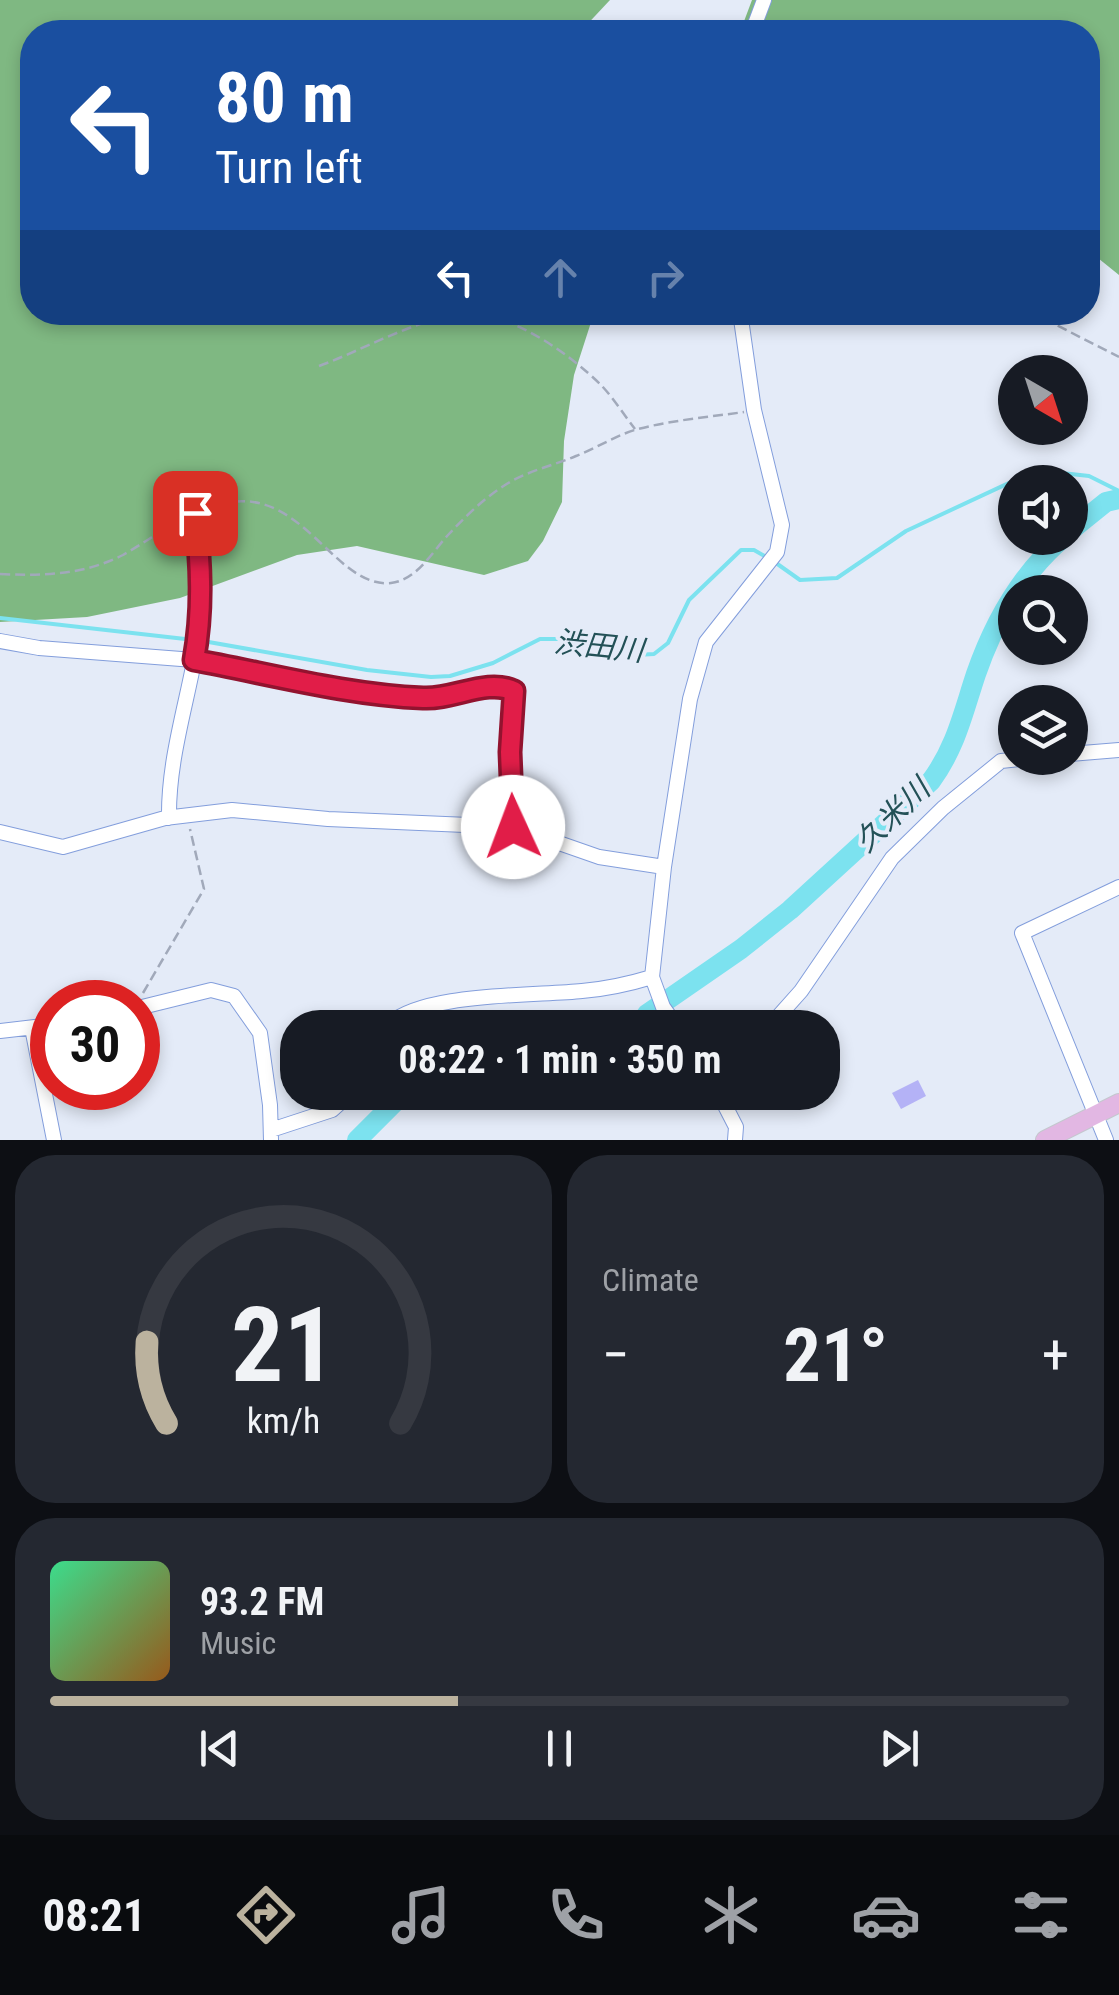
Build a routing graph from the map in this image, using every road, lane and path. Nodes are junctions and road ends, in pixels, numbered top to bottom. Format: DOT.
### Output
graph roads {
  1 [pos="421,325"];
  2 [pos="515,325"];
  3 [pos="742,325"];
  4 [pos="1056,325"];
  5 [pos="1119,356"];
  6 [pos="319,366"];
  7 [pos="754,410"];
  8 [pos="636,430"];
  9 [pos="195,513"];
  10 [pos="0,574"];
  11 [pos="0,641"];
  12 [pos="195,657"];
  13 [pos="1119,750"];
  14 [pos="1088,753"];
  15 [pos="998,763"];
  16 [pos="186,816"];
  17 [pos="169,818"];
  18 [pos="513,827"];
  19 [pos="0,832"];
  20 [pos="664,867"];
  21 [pos="1119,887"];
  22 [pos="152,980"];
  23 [pos="653,982"];
  24 [pos="160,1000"];
  25 [pos="412,1010"];
  26 [pos="668,1010"];
  27 [pos="784,1010"];
  28 [pos="30,1028"];
  29 [pos="0,1031"];
  30 [pos="1119,1103"];
  31 [pos="48,1110"];
  32 [pos="332,1110"];
  33 [pos="727,1110"];
  34 [pos="1097,1114"];
  35 [pos="271,1135"];
  36 [pos="54,1140"];
  37 [pos="736,1140"];
  38 [pos="1045,1140"];
  39 [pos="1106,1140"];
  1 -- 6 [label="path"];
  2 -- 8 [label="path"];
  3 -- 7 [label="street"];
  4 -- 5 [label="path"];
  7 -- 8 [label="path"];
  7 -- 20 [label="street"];
  8 -- 9 [label="path"];
  9 -- 10 [label="path"];
  9 -- 12 [label="street"];
  11 -- 12 [label="street"];
  12 -- 17 [label="street"];
  12 -- 18 [label="street"];
  13 -- 14 [label="street"];
  15 -- 27 [label="street"];
  16 -- 17 [label="street"];
  16 -- 18 [label="street"];
  16 -- 22 [label="path"];
  17 -- 19 [label="street"];
  18 -- 20 [label="street"];
  20 -- 23 [label="street"];
  21 -- 34 [label="street"];
  23 -- 25 [label="street"];
  23 -- 26 [label="street"];
  24 -- 35 [label="street"];
  28 -- 29 [label="street"];
  30 -- 34 [label="main road"];
  31 -- 36 [label="street"];
  32 -- 35 [label="street"];
  33 -- 37 [label="street"];
  34 -- 38 [label="main road"];
  34 -- 39 [label="street"];
}
